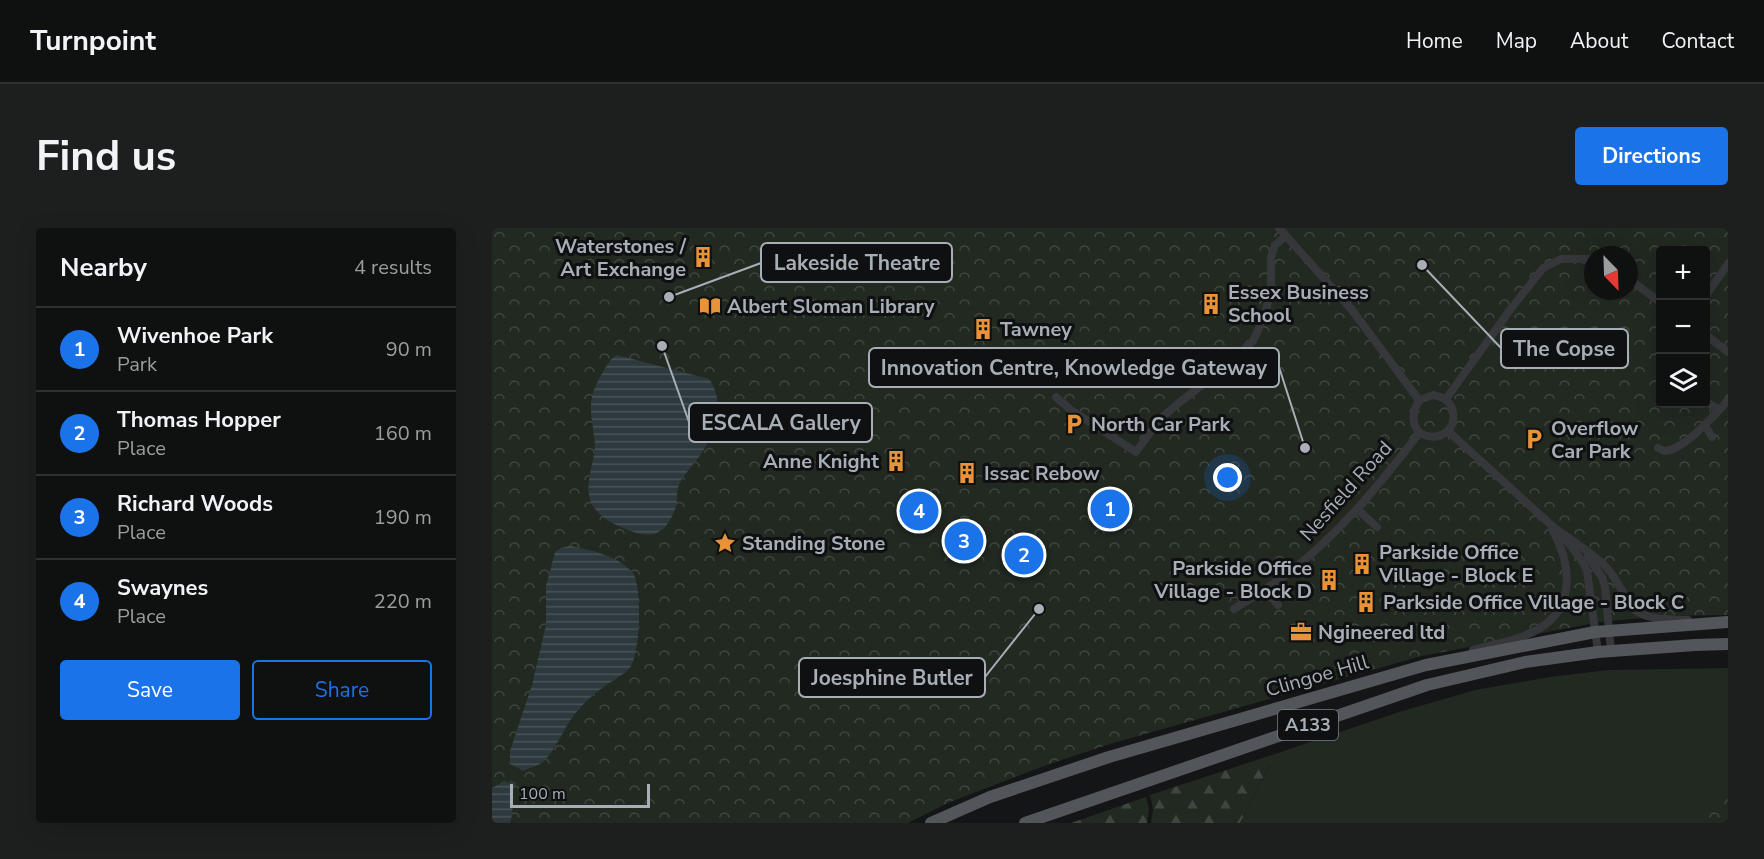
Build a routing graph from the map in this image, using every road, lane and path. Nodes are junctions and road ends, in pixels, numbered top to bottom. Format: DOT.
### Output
graph roads {
  1 [pos="1279,228"];
  2 [pos="1286,236"];
  3 [pos="1584,259"];
  4 [pos="1728,264"];
  5 [pos="1638,286"];
  6 [pos="1710,290"];
  7 [pos="1657,300"];
  8 [pos="1496,313"];
  9 [pos="1504,319"];
  10 [pos="1710,338"];
  11 [pos="1728,352"];
  12 [pos="1056,397"];
  13 [pos="1446,399"];
  14 [pos="1419,400"];
  15 [pos="1728,400"];
  16 [pos="1710,405"];
  17 [pos="1722,407"];
  18 [pos="1706,425"];
  19 [pos="1448,430"];
  20 [pos="1419,433"];
  21 [pos="1712,437"];
  22 [pos="1658,447"];
  23 [pos="1357,509"];
  24 [pos="1550,524"];
  25 [pos="1377,527"];
  26 [pos="1562,535"];
  27 [pos="1578,544"];
  28 [pos="1265,589"];
  29 [pos="1278,605"];
  30 [pos="1234,609"];
  31 [pos="1725,622"];
  32 [pos="1609,630"];
  33 [pos="1595,632"];
  34 [pos="1728,644"];
  35 [pos="1604,652"];
  36 [pos="1426,664"];
  37 [pos="931,823"];
  38 [pos="1025,823"];
  1 -- 2 [label="street"];
  2 -- 12 [label="street"];
  2 -- 14 [label="street"];
  3 -- 9 [label="street"];
  4 -- 6 [label="street"];
  5 -- 7 [label="street"];
  8 -- 9 [label="street"];
  9 -- 13 [label="street"];
  10 -- 11 [label="street"];
  13 -- 14 [label="street"];
  13 -- 19 [label="street"];
  14 -- 20 [label="street"];
  15 -- 17 [label="street"];
  16 -- 17 [label="street"];
  17 -- 18 [label="street"];
  18 -- 21 [label="street"];
  18 -- 22 [label="street"];
  19 -- 20 [label="street"];
  19 -- 24 [label="street"];
  20 -- 23 [label="street, Nesfield Road"];
  23 -- 25 [label="street"];
  23 -- 28 [label="street, Nesfield Road"];
  24 -- 26 [label="street"];
  24 -- 36 [label="street"];
  26 -- 27 [label="street"];
  26 -- 33 [label="street"];
  27 -- 31 [label="street"];
  27 -- 32 [label="street"];
  28 -- 29 [label="street"];
  28 -- 30 [label="street, Nesfield Road"];
  31 -- 32 [label="main road, Clingoe Hill / A133"];
  32 -- 33 [label="main road, Clingoe Hill / A133"];
  32 -- 35 [label="street"];
  33 -- 35 [label="street"];
  33 -- 36 [label="main road, Clingoe Hill / A133"];
  34 -- 35 [label="main road, Clingoe Hill / A133"];
  35 -- 38 [label="main road, Clingoe Hill / A133"];
  36 -- 37 [label="main road, Clingoe Hill / A133"];
}
